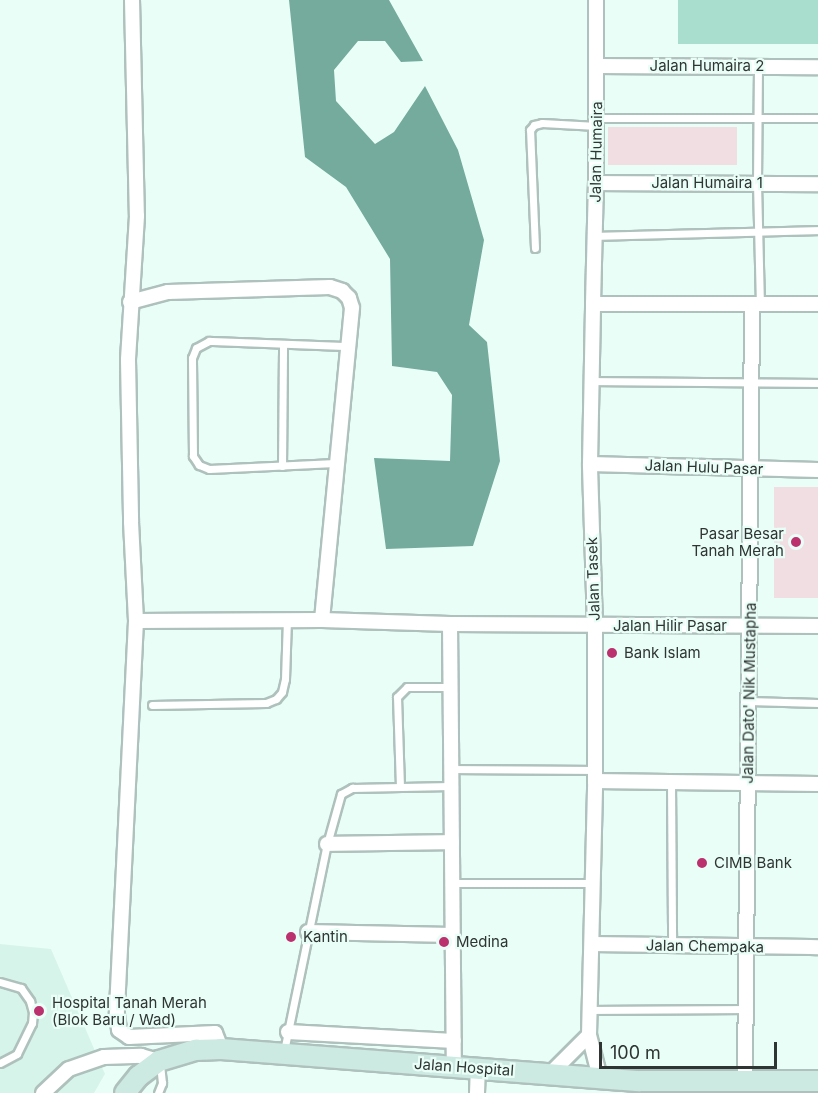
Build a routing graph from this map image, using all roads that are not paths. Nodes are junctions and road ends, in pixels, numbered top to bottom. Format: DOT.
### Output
graph roads {
  1 [pos="132,0"];
  2 [pos="596,0"];
  3 [pos="597,66"];
  4 [pos="758,67"];
  5 [pos="818,67"];
  6 [pos="758,116"];
  7 [pos="818,118"];
  8 [pos="597,122"];
  9 [pos="596,183"];
  10 [pos="757,183"];
  11 [pos="818,184"];
  12 [pos="758,230"];
  13 [pos="818,230"];
  14 [pos="595,236"];
  15 [pos="535,249"];
  16 [pos="130,302"];
  17 [pos="593,304"];
  18 [pos="818,304"];
  19 [pos="757,305"];
  20 [pos="283,344"];
  21 [pos="347,346"];
  22 [pos="590,381"];
  23 [pos="751,383"];
  24 [pos="818,383"];
  25 [pos="335,463"];
  26 [pos="590,464"];
  27 [pos="282,466"];
  28 [pos="750,468"];
  29 [pos="818,470"];
  30 [pos="287,620"];
  31 [pos="322,620"];
  32 [pos="136,621"];
  33 [pos="450,624"];
  34 [pos="595,626"];
  35 [pos="750,626"];
  36 [pos="818,626"];
  37 [pos="450,687"];
  38 [pos="748,701"];
  39 [pos="818,703"];
  40 [pos="152,705"];
  41 [pos="451,769"];
  42 [pos="595,776"];
  43 [pos="671,783"];
  44 [pos="748,783"];
  45 [pos="818,784"];
  46 [pos="451,786"];
  47 [pos="400,787"];
  48 [pos="452,842"];
  49 [pos="327,844"];
  50 [pos="452,883"];
  51 [pos="593,883"];
  52 [pos="308,932"];
  53 [pos="452,935"];
  54 [pos="592,944"];
  55 [pos="672,945"];
  56 [pos="746,947"];
  57 [pos="818,947"];
  58 [pos="0,982"];
  59 [pos="746,1009"];
  60 [pos="590,1010"];
  61 [pos="288,1032"];
  62 [pos="589,1035"];
  63 [pos="454,1041"];
  64 [pos="221,1049"];
  65 [pos="284,1054"];
  66 [pos="159,1060"];
  67 [pos="0,1063"];
  68 [pos="454,1066"];
  69 [pos="478,1068"];
  70 [pos="550,1074"];
  71 [pos="600,1078"];
  72 [pos="818,1081"];
  73 [pos="745,1082"];
  74 [pos="640,1087"];
  75 [pos="43,1093"];
  76 [pos="125,1093"];
  77 [pos="158,1093"];
  78 [pos="477,1093"];
  1 -- 16 [label="street"];
  2 -- 3 [label="street, Jalan Humaira"];
  3 -- 4 [label="street, Jalan Humaira 2"];
  3 -- 8 [label="street, Jalan Humaira"];
  4 -- 5 [label="street, Jalan Humaira 2"];
  4 -- 6 [label="lane"];
  6 -- 7 [label="lane"];
  6 -- 8 [label="lane"];
  6 -- 10 [label="lane"];
  8 -- 9 [label="street, Jalan Humaira"];
  8 -- 15 [label="lane"];
  9 -- 10 [label="street, Jalan Humaira 1"];
  9 -- 14 [label="street, Jalan Humaira"];
  10 -- 11 [label="street, Jalan Humaira 1"];
  10 -- 12 [label="lane"];
  12 -- 13 [label="lane"];
  12 -- 14 [label="lane"];
  12 -- 19 [label="lane"];
  14 -- 17 [label="street, Jalan Humaira"];
  16 -- 21 [label="street"];
  16 -- 32 [label="street"];
  17 -- 19 [label="street"];
  17 -- 22 [label="street, Jalan Tasek"];
  18 -- 19 [label="street"];
  19 -- 23 [label="street, Jalan Dato' Nik Mustapha"];
  20 -- 21 [label="lane"];
  20 -- 27 [label="lane"];
  20 -- 27 [label="lane"];
  21 -- 25 [label="street"];
  22 -- 23 [label="lane"];
  22 -- 26 [label="street, Jalan Tasek"];
  23 -- 24 [label="lane"];
  23 -- 28 [label="street, Jalan Dato' Nik Mustapha"];
  25 -- 27 [label="lane"];
  25 -- 31 [label="street"];
  26 -- 28 [label="street, Jalan Hulu Pasar"];
  26 -- 34 [label="street, Jalan Tasek"];
  28 -- 29 [label="street, Jalan Hulu Pasar"];
  28 -- 35 [label="street, Jalan Dato' Nik Mustapha"];
  30 -- 31 [label="street, Jalan Hilir Pasar"];
  30 -- 32 [label="street, Jalan Hilir Pasar"];
  30 -- 40 [label="lane"];
  31 -- 33 [label="street, Jalan Hilir Pasar"];
  32 -- 64 [label="street"];
  33 -- 34 [label="street, Jalan Hilir Pasar"];
  33 -- 37 [label="street"];
  34 -- 35 [label="street, Jalan Hilir Pasar"];
  34 -- 42 [label="street, Jalan Tasek"];
  35 -- 36 [label="street, Jalan Hilir Pasar"];
  35 -- 38 [label="street, Jalan Dato' Nik Mustapha"];
  37 -- 41 [label="street"];
  37 -- 47 [label="lane"];
  38 -- 39 [label="lane"];
  38 -- 44 [label="street, Jalan Dato' Nik Mustapha"];
  41 -- 42 [label="lane"];
  41 -- 46 [label="street"];
  42 -- 43 [label="street"];
  42 -- 51 [label="street, Jalan Tasek"];
  43 -- 44 [label="street"];
  43 -- 55 [label="lane"];
  44 -- 45 [label="street"];
  44 -- 56 [label="street, Jalan Dato' Nik Mustapha"];
  46 -- 47 [label="lane"];
  46 -- 48 [label="street"];
  47 -- 49 [label="lane"];
  48 -- 49 [label="street"];
  48 -- 50 [label="street"];
  49 -- 52 [label="lane"];
  50 -- 51 [label="lane"];
  50 -- 53 [label="street"];
  51 -- 54 [label="street, Jalan Tasek"];
  52 -- 53 [label="street"];
  52 -- 61 [label="lane"];
  53 -- 63 [label="street"];
  54 -- 55 [label="street, Jalan Chempaka"];
  54 -- 60 [label="street, Jalan Tasek"];
  55 -- 56 [label="street, Jalan Chempaka"];
  56 -- 57 [label="street, Jalan Chempaka"];
  56 -- 59 [label="street, Jalan Dato' Nik Mustapha"];
  58 -- 67 [label="lane"];
  59 -- 60 [label="lane"];
  59 -- 73 [label="street, Jalan Dato' Nik Mustapha"];
  60 -- 62 [label="street, Jalan Tasek"];
  61 -- 63 [label="street"];
  61 -- 65 [label="lane"];
  62 -- 70 [label="street"];
  62 -- 71 [label="street, Jalan Tasek"];
  63 -- 68 [label="street"];
  64 -- 65 [label="main road, Jalan Hospital"];
  64 -- 66 [label="main road, Jalan Hospital"];
  65 -- 68 [label="main road, Jalan Hospital"];
  66 -- 75 [label="street"];
  66 -- 76 [label="main road, Jalan Hospital"];
  66 -- 77 [label="lane"];
  68 -- 69 [label="main road, Jalan Hospital"];
  69 -- 70 [label="main road, Jalan Hospital"];
  69 -- 78 [label="street"];
  70 -- 71 [label="main road, Jalan Hospital"];
  71 -- 74 [label="main road, Jalan Hospital"];
  72 -- 73 [label="main road, Jalan Hospital"];
  73 -- 74 [label="main road, Jalan Hospital"];
}
